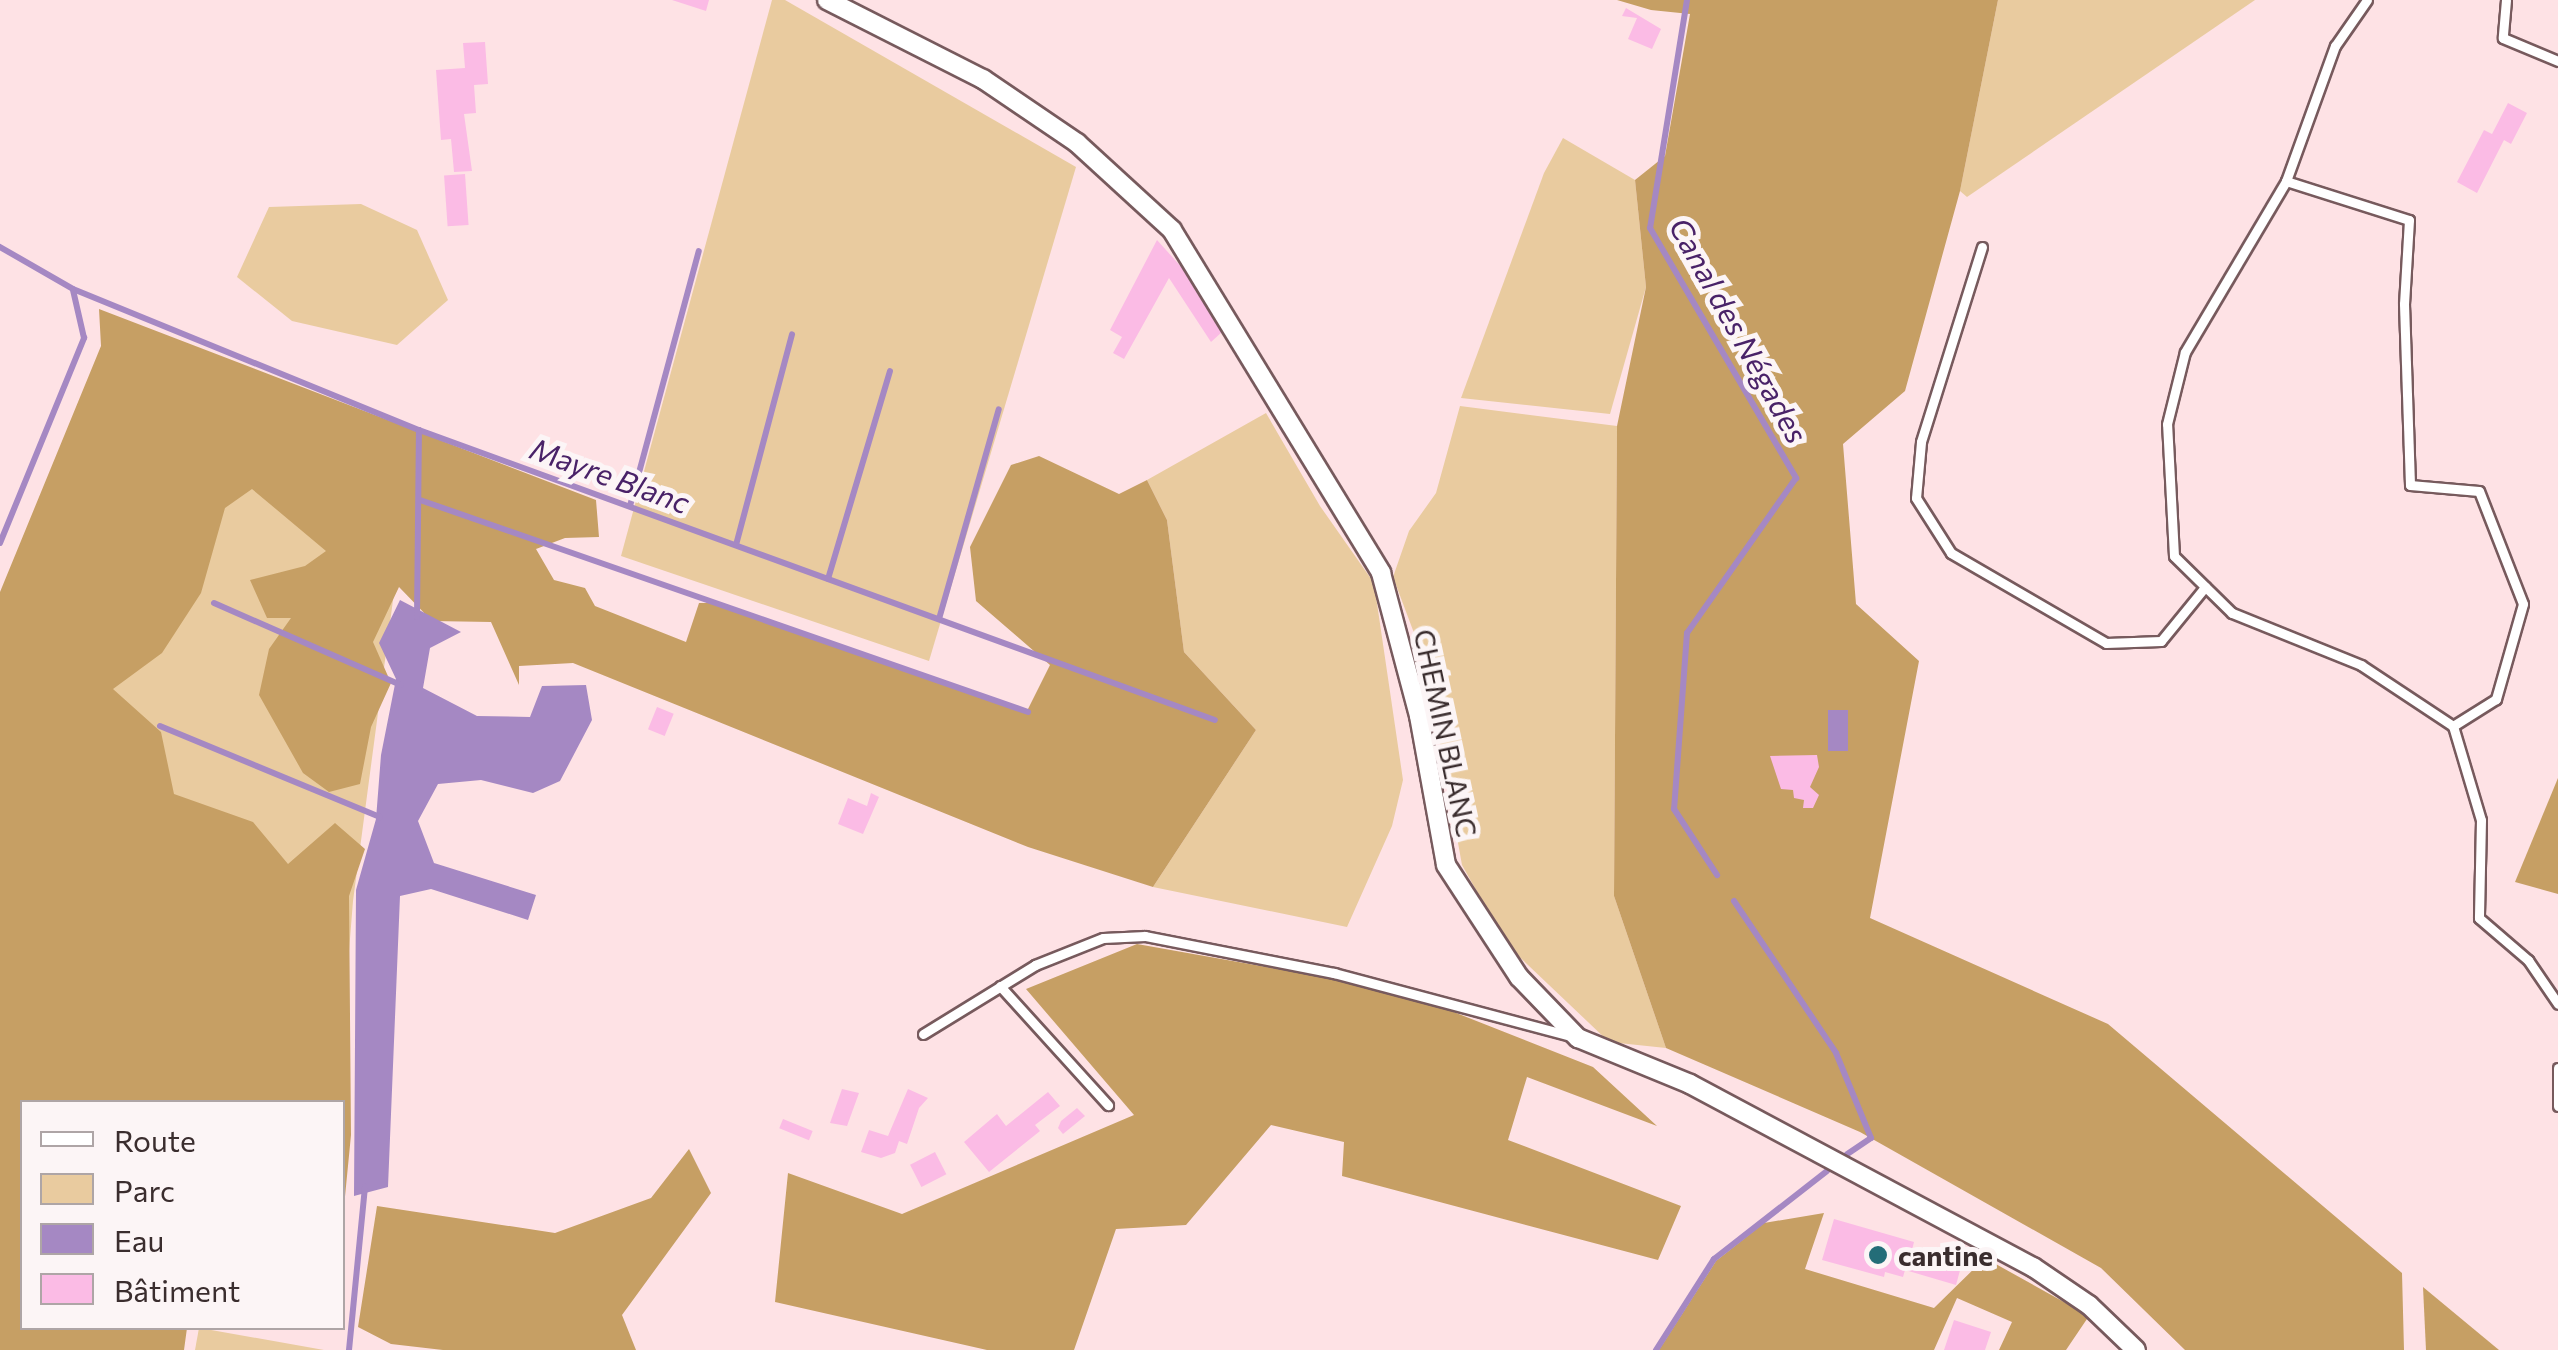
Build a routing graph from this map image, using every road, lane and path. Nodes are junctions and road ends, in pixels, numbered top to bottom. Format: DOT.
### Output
graph roads {
  1 [pos="827,0"];
  2 [pos="2367,0"];
  3 [pos="2506,0"];
  4 [pos="2558,61"];
  5 [pos="2286,181"];
  6 [pos="1982,246"];
  7 [pos="2205,587"];
  8 [pos="2452,726"];
  9 [pos="1000,986"];
  10 [pos="2558,1004"];
  11 [pos="923,1034"];
  12 [pos="1578,1038"];
  13 [pos="2558,1068"];
  14 [pos="1108,1105"];
  15 [pos="2558,1106"];
  16 [pos="2136,1350"];
  1 -- 12 [label="street, CHEMIN BLANC"];
  2 -- 5 [label="lane"];
  3 -- 4 [label="lane"];
  5 -- 7 [label="lane"];
  5 -- 8 [label="lane"];
  6 -- 7 [label="lane"];
  7 -- 8 [label="lane"];
  8 -- 10 [label="lane"];
  9 -- 11 [label="lane"];
  9 -- 12 [label="lane"];
  9 -- 14 [label="lane"];
  12 -- 16 [label="street, CHEMIN BLANC"];
  13 -- 15 [label="lane"];
}
